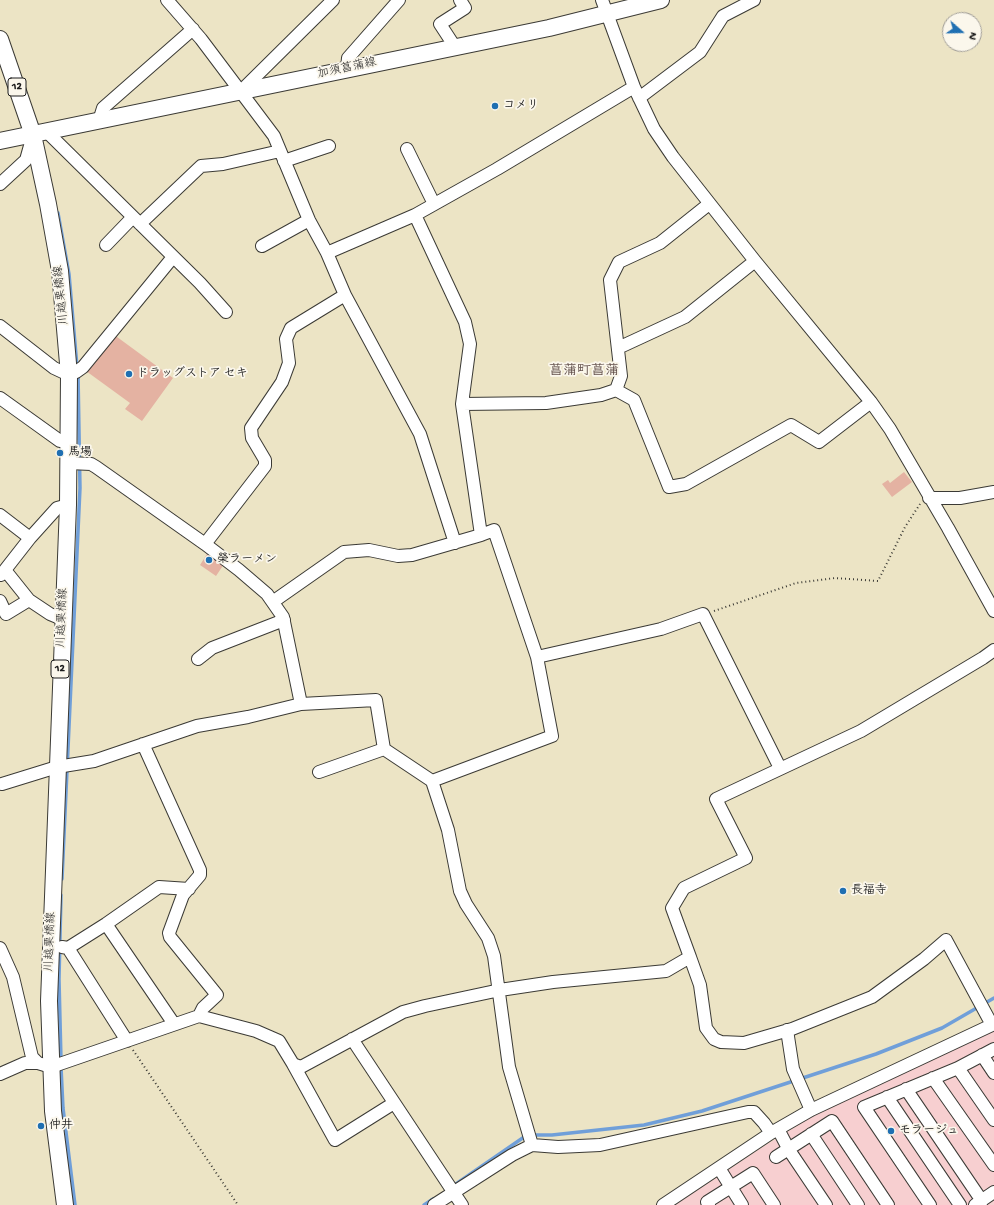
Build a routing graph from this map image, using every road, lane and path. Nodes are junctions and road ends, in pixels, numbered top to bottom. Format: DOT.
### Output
graph roads {
  1 [pos="167,0"];
  2 [pos="333,0"];
  3 [pos="399,0"];
  4 [pos="460,0"];
  5 [pos="661,0"];
  6 [pos="754,0"];
  7 [pos="605,7"];
  8 [pos="193,29"];
  9 [pos="0,39"];
  10 [pos="455,47"];
  11 [pos="347,69"];
  12 [pos="240,92"];
  13 [pos="636,93"];
  14 [pos="99,121"];
  15 [pos="40,133"];
  16 [pos="0,141"];
  17 [pos="329,146"];
  18 [pos="407,149"];
  19 [pos="282,156"];
  20 [pos="0,184"];
  21 [pos="434,204"];
  22 [pos="709,204"];
  23 [pos="415,214"];
  24 [pos="136,220"];
  25 [pos="309,220"];
  26 [pos="106,245"];
  27 [pos="262,246"];
  28 [pos="327,253"];
  29 [pos="173,257"];
  30 [pos="754,260"];
  31 [pos="345,295"];
  32 [pos="226,312"];
  33 [pos="0,326"];
  34 [pos="618,348"];
  35 [pos="69,374"];
  36 [pos="616,390"];
  37 [pos="0,398"];
  38 [pos="871,402"];
  39 [pos="462,404"];
  40 [pos="69,443"];
  41 [pos="69,463"];
  42 [pos="994,492"];
  43 [pos="929,498"];
  44 [pos="68,505"];
  45 [pos="0,515"];
  46 [pos="481,535"];
  47 [pos="30,538"];
  48 [pos="455,543"];
  49 [pos="205,544"];
  50 [pos="3,573"];
  51 [pos="29,600"];
  52 [pos="0,601"];
  53 [pos="274,601"];
  54 [pos="994,611"];
  55 [pos="703,614"];
  56 [pos="3,615"];
  57 [pos="62,619"];
  58 [pos="284,620"];
  59 [pos="994,650"];
  60 [pos="536,656"];
  61 [pos="198,659"];
  62 [pos="301,704"];
  63 [pos="143,744"];
  64 [pos="384,749"];
  65 [pos="57,767"];
  66 [pos="780,768"];
  67 [pos="319,772"];
  68 [pos="432,781"];
  69 [pos="1,786"];
  70 [pos="189,889"];
  71 [pos="106,924"];
  72 [pos="50,946"];
  73 [pos="0,948"];
  74 [pos="68,948"];
  75 [pos="690,956"];
  76 [pos="500,990"];
  77 [pos="199,1016"];
  78 [pos="174,1024"];
  79 [pos="993,1025"];
  80 [pos="787,1030"];
  81 [pos="352,1040"];
  82 [pos="128,1041"];
  83 [pos="994,1049"];
  84 [pos="982,1055"];
  85 [pos="293,1064"];
  86 [pos="44,1065"];
  87 [pos="958,1068"];
  88 [pos="994,1073"];
  89 [pos="0,1074"];
  90 [pos="933,1078"];
  91 [pos="906,1089"];
  92 [pos="887,1097"];
  93 [pos="394,1103"];
  94 [pos="811,1110"];
  95 [pos="994,1120"];
  96 [pos="774,1131"];
  97 [pos="811,1134"];
  98 [pos="532,1145"];
  99 [pos="789,1150"];
  100 [pos="776,1157"];
  101 [pos="994,1165"];
  102 [pos="719,1168"];
  103 [pos="731,1187"];
  104 [pos="453,1192"];
  105 [pos="994,1192"];
  106 [pos="979,1203"];
  107 [pos="707,1204"];
  108 [pos="65,1205"];
  109 [pos="238,1205"];
  110 [pos="434,1205"];
  111 [pos="462,1205"];
  112 [pos="663,1205"];
  113 [pos="742,1205"];
  114 [pos="774,1205"];
  115 [pos="826,1205"];
  116 [pos="858,1205"];
  117 [pos="888,1205"];
  118 [pos="930,1205"];
  119 [pos="960,1205"];
  1 -- 8 [label="street"];
  2 -- 12 [label="street"];
  3 -- 11 [label="street"];
  4 -- 10 [label="street"];
  5 -- 7 [label="main road, 加須菖蒲線"];
  6 -- 13 [label="street"];
  7 -- 10 [label="main road, 加須菖蒲線"];
  7 -- 13 [label="street"];
  8 -- 12 [label="street"];
  8 -- 14 [label="street"];
  9 -- 15 [label="main road, 川越栗橋線 / 12"];
  10 -- 11 [label="main road, 加須菖蒲線"];
  11 -- 12 [label="main road, 加須菖蒲線"];
  12 -- 14 [label="main road, 加須菖蒲線"];
  12 -- 19 [label="street"];
  13 -- 21 [label="street"];
  13 -- 22 [label="street"];
  14 -- 15 [label="main road, 加須菖蒲線"];
  15 -- 16 [label="main road, 加須菖蒲線"];
  15 -- 20 [label="street"];
  15 -- 24 [label="street"];
  15 -- 35 [label="main road, 川越栗橋線 / 12"];
  17 -- 19 [label="street"];
  18 -- 21 [label="street"];
  19 -- 24 [label="street"];
  19 -- 25 [label="street"];
  21 -- 23 [label="street"];
  22 -- 30 [label="street"];
  22 -- 34 [label="street"];
  23 -- 28 [label="street"];
  23 -- 39 [label="street"];
  24 -- 26 [label="street"];
  24 -- 29 [label="street"];
  25 -- 27 [label="street"];
  25 -- 28 [label="street"];
  28 -- 31 [label="street"];
  29 -- 32 [label="street"];
  29 -- 35 [label="street"];
  30 -- 34 [label="street"];
  30 -- 38 [label="street"];
  31 -- 48 [label="street"];
  31 -- 49 [label="street"];
  33 -- 35 [label="street"];
  34 -- 36 [label="street"];
  35 -- 40 [label="main road, 川越栗橋線 / 12"];
  36 -- 38 [label="street"];
  36 -- 39 [label="street"];
  37 -- 40 [label="street"];
  38 -- 43 [label="street"];
  39 -- 46 [label="street"];
  40 -- 41 [label="main road, 川越栗橋線 / 12"];
  41 -- 44 [label="main road, 川越栗橋線 / 12"];
  41 -- 49 [label="street"];
  42 -- 43 [label="street"];
  43 -- 54 [label="street"];
  43 -- 55 [label="path"];
  44 -- 47 [label="street"];
  44 -- 57 [label="main road, 川越栗橋線 / 12"];
  45 -- 47 [label="street"];
  46 -- 48 [label="street"];
  46 -- 60 [label="street"];
  47 -- 50 [label="street"];
  48 -- 53 [label="street"];
  49 -- 53 [label="street"];
  50 -- 51 [label="street"];
  51 -- 56 [label="street"];
  51 -- 57 [label="street"];
  52 -- 56 [label="street"];
  53 -- 58 [label="street"];
  55 -- 60 [label="street"];
  55 -- 66 [label="street"];
  57 -- 65 [label="main road, 川越栗橋線 / 12"];
  58 -- 61 [label="street"];
  58 -- 62 [label="street"];
  59 -- 66 [label="street"];
  60 -- 68 [label="street"];
  62 -- 63 [label="street"];
  62 -- 64 [label="street"];
  63 -- 65 [label="street"];
  63 -- 70 [label="street"];
  64 -- 67 [label="street"];
  64 -- 68 [label="street"];
  65 -- 69 [label="street"];
  65 -- 72 [label="main road, 川越栗橋線 / 12"];
  66 -- 75 [label="street"];
  68 -- 76 [label="street"];
  70 -- 71 [label="street"];
  70 -- 77 [label="street"];
  71 -- 74 [label="street"];
  71 -- 78 [label="street"];
  72 -- 74 [label="street"];
  72 -- 86 [label="main road, 川越栗橋線 / 12"];
  73 -- 86 [label="street"];
  74 -- 82 [label="street"];
  75 -- 76 [label="street"];
  75 -- 80 [label="street"];
  76 -- 81 [label="street"];
  76 -- 98 [label="street"];
  77 -- 78 [label="street"];
  77 -- 85 [label="street"];
  78 -- 82 [label="street"];
  79 -- 80 [label="street"];
  79 -- 94 [label="street"];
  80 -- 94 [label="street"];
  81 -- 85 [label="street"];
  81 -- 93 [label="street"];
  82 -- 86 [label="street"];
  82 -- 109 [label="path"];
  83 -- 84 [label="street"];
  84 -- 87 [label="street"];
  84 -- 88 [label="street"];
  85 -- 93 [label="street"];
  86 -- 89 [label="street"];
  86 -- 108 [label="main road, 川越栗橋線 / 12"];
  87 -- 90 [label="street"];
  87 -- 95 [label="street"];
  90 -- 91 [label="street"];
  90 -- 101 [label="street"];
  91 -- 92 [label="street"];
  91 -- 106 [label="street"];
  92 -- 118 [label="street"];
  92 -- 119 [label="street"];
  93 -- 104 [label="street"];
  94 -- 96 [label="street"];
  96 -- 98 [label="street"];
  96 -- 99 [label="street"];
  96 -- 102 [label="street"];
  97 -- 99 [label="street"];
  97 -- 116 [label="street"];
  97 -- 117 [label="street"];
  98 -- 104 [label="street"];
  99 -- 100 [label="street"];
  99 -- 115 [label="street"];
  102 -- 103 [label="street"];
  102 -- 112 [label="street"];
  103 -- 107 [label="street"];
  103 -- 113 [label="street"];
  103 -- 114 [label="street"];
  104 -- 110 [label="street"];
  104 -- 111 [label="street"];
  105 -- 106 [label="street"];
}
